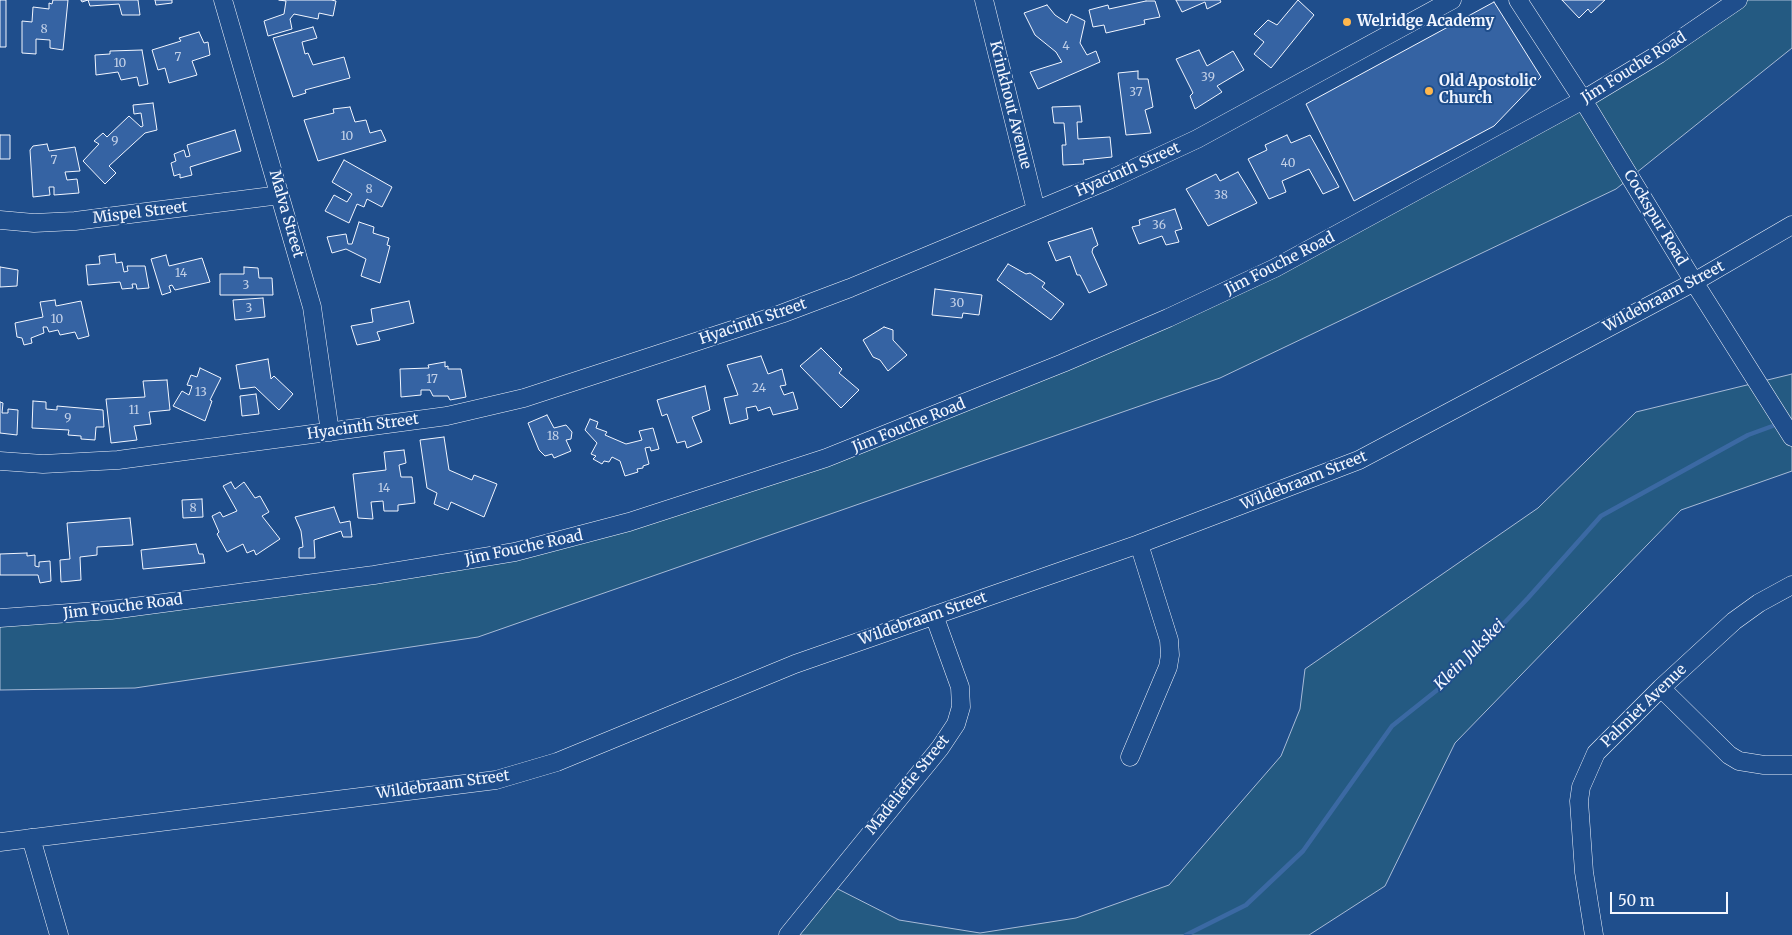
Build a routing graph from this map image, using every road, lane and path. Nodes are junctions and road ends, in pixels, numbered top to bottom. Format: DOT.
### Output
graph roads {
  1 [pos="223,0"];
  2 [pos="984,0"];
  3 [pos="1452,0"];
  4 [pos="1518,0"];
  5 [pos="1738,0"];
  6 [pos="1583,100"];
  7 [pos="280,195"];
  8 [pos="1036,210"];
  9 [pos="0,220"];
  10 [pos="1792,225"];
  11 [pos="1694,282"];
  12 [pos="330,432"];
  13 [pos="1792,436"];
  14 [pos="0,461"];
  15 [pos="1139,544"];
  16 [pos="1792,585"];
  17 [pos="934,615"];
  18 [pos="0,618"];
  19 [pos="1661,688"];
  20 [pos="1130,757"];
  21 [pos="1792,765"];
  22 [pos="31,838"];
  23 [pos="0,842"];
  24 [pos="60,935"];
  25 [pos="788,935"];
  26 [pos="1594,935"];
  1 -- 7 [label="street, Malva Street"];
  2 -- 8 [label="street, Krinkhout Avenue"];
  3 -- 8 [label="street, Hyacinth Street"];
  4 -- 6 [label="street, Cockspur Road"];
  5 -- 6 [label="street, Jim Fouche Road"];
  6 -- 11 [label="street, Cockspur Road"];
  6 -- 18 [label="street, Jim Fouche Road"];
  7 -- 9 [label="street, Mispel Street"];
  7 -- 12 [label="street, Malva Street"];
  8 -- 12 [label="street, Hyacinth Street"];
  10 -- 11 [label="street, Wildebraam Street"];
  11 -- 13 [label="street, Cockspur Road"];
  11 -- 15 [label="street, Wildebraam Street"];
  12 -- 14 [label="street, Hyacinth Street"];
  15 -- 17 [label="street, Wildebraam Street"];
  15 -- 20 [label="street"];
  16 -- 19 [label="street, Palmiet Avenue"];
  17 -- 22 [label="street, Wildebraam Street"];
  17 -- 25 [label="street, Madeliefie Street"];
  19 -- 21 [label="street"];
  19 -- 26 [label="street, Palmiet Avenue"];
  22 -- 23 [label="street, Wildebraam Street"];
  22 -- 24 [label="street"];
}
